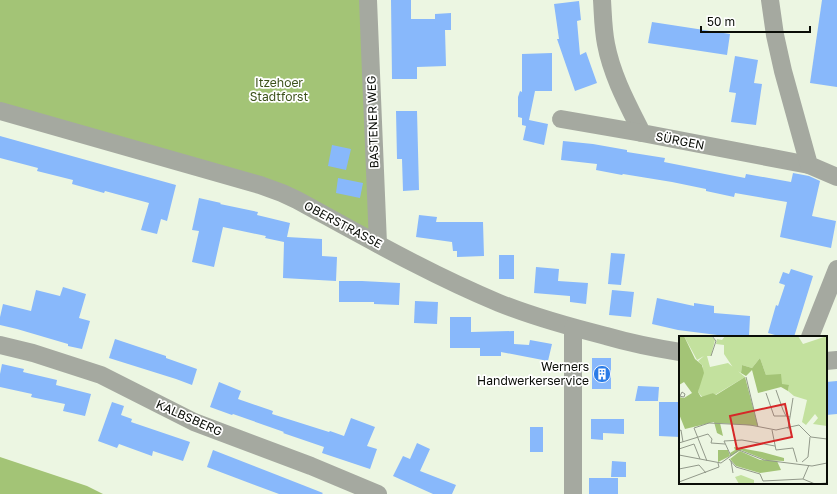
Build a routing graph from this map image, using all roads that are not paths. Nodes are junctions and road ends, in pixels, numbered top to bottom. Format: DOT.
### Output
graph roads {
  1 [pos="368,0"];
  2 [pos="602,0"];
  3 [pos="770,0"];
  4 [pos="0,111"];
  5 [pos="561,119"];
  6 [pos="642,134"];
  7 [pos="809,165"];
  8 [pos="837,177"];
  9 [pos="378,244"];
  10 [pos="837,269"];
  11 [pos="573,328"];
  12 [pos="810,336"];
  13 [pos="0,345"];
  14 [pos="679,352"];
  15 [pos="837,360"];
  16 [pos="827,361"];
  17 [pos="378,494"];
  18 [pos="573,494"];
  1 -- 9 [label="street, BASTENER WEG"];
  2 -- 6 [label="street, SÜRGEN"];
  3 -- 7 [label="street"];
  4 -- 9 [label="street, OBERSTRASSE"];
  5 -- 6 [label="street"];
  6 -- 7 [label="street, SÜRGEN"];
  7 -- 8 [label="street, SÜRGEN"];
  9 -- 11 [label="street, OBERSTRASSE"];
  10 -- 12 [label="street"];
  11 -- 14 [label="street, OBERSTRASSE"];
  11 -- 18 [label="street"];
  13 -- 17 [label="street, KALBSBERG"];
  15 -- 16 [label="street"];
}
